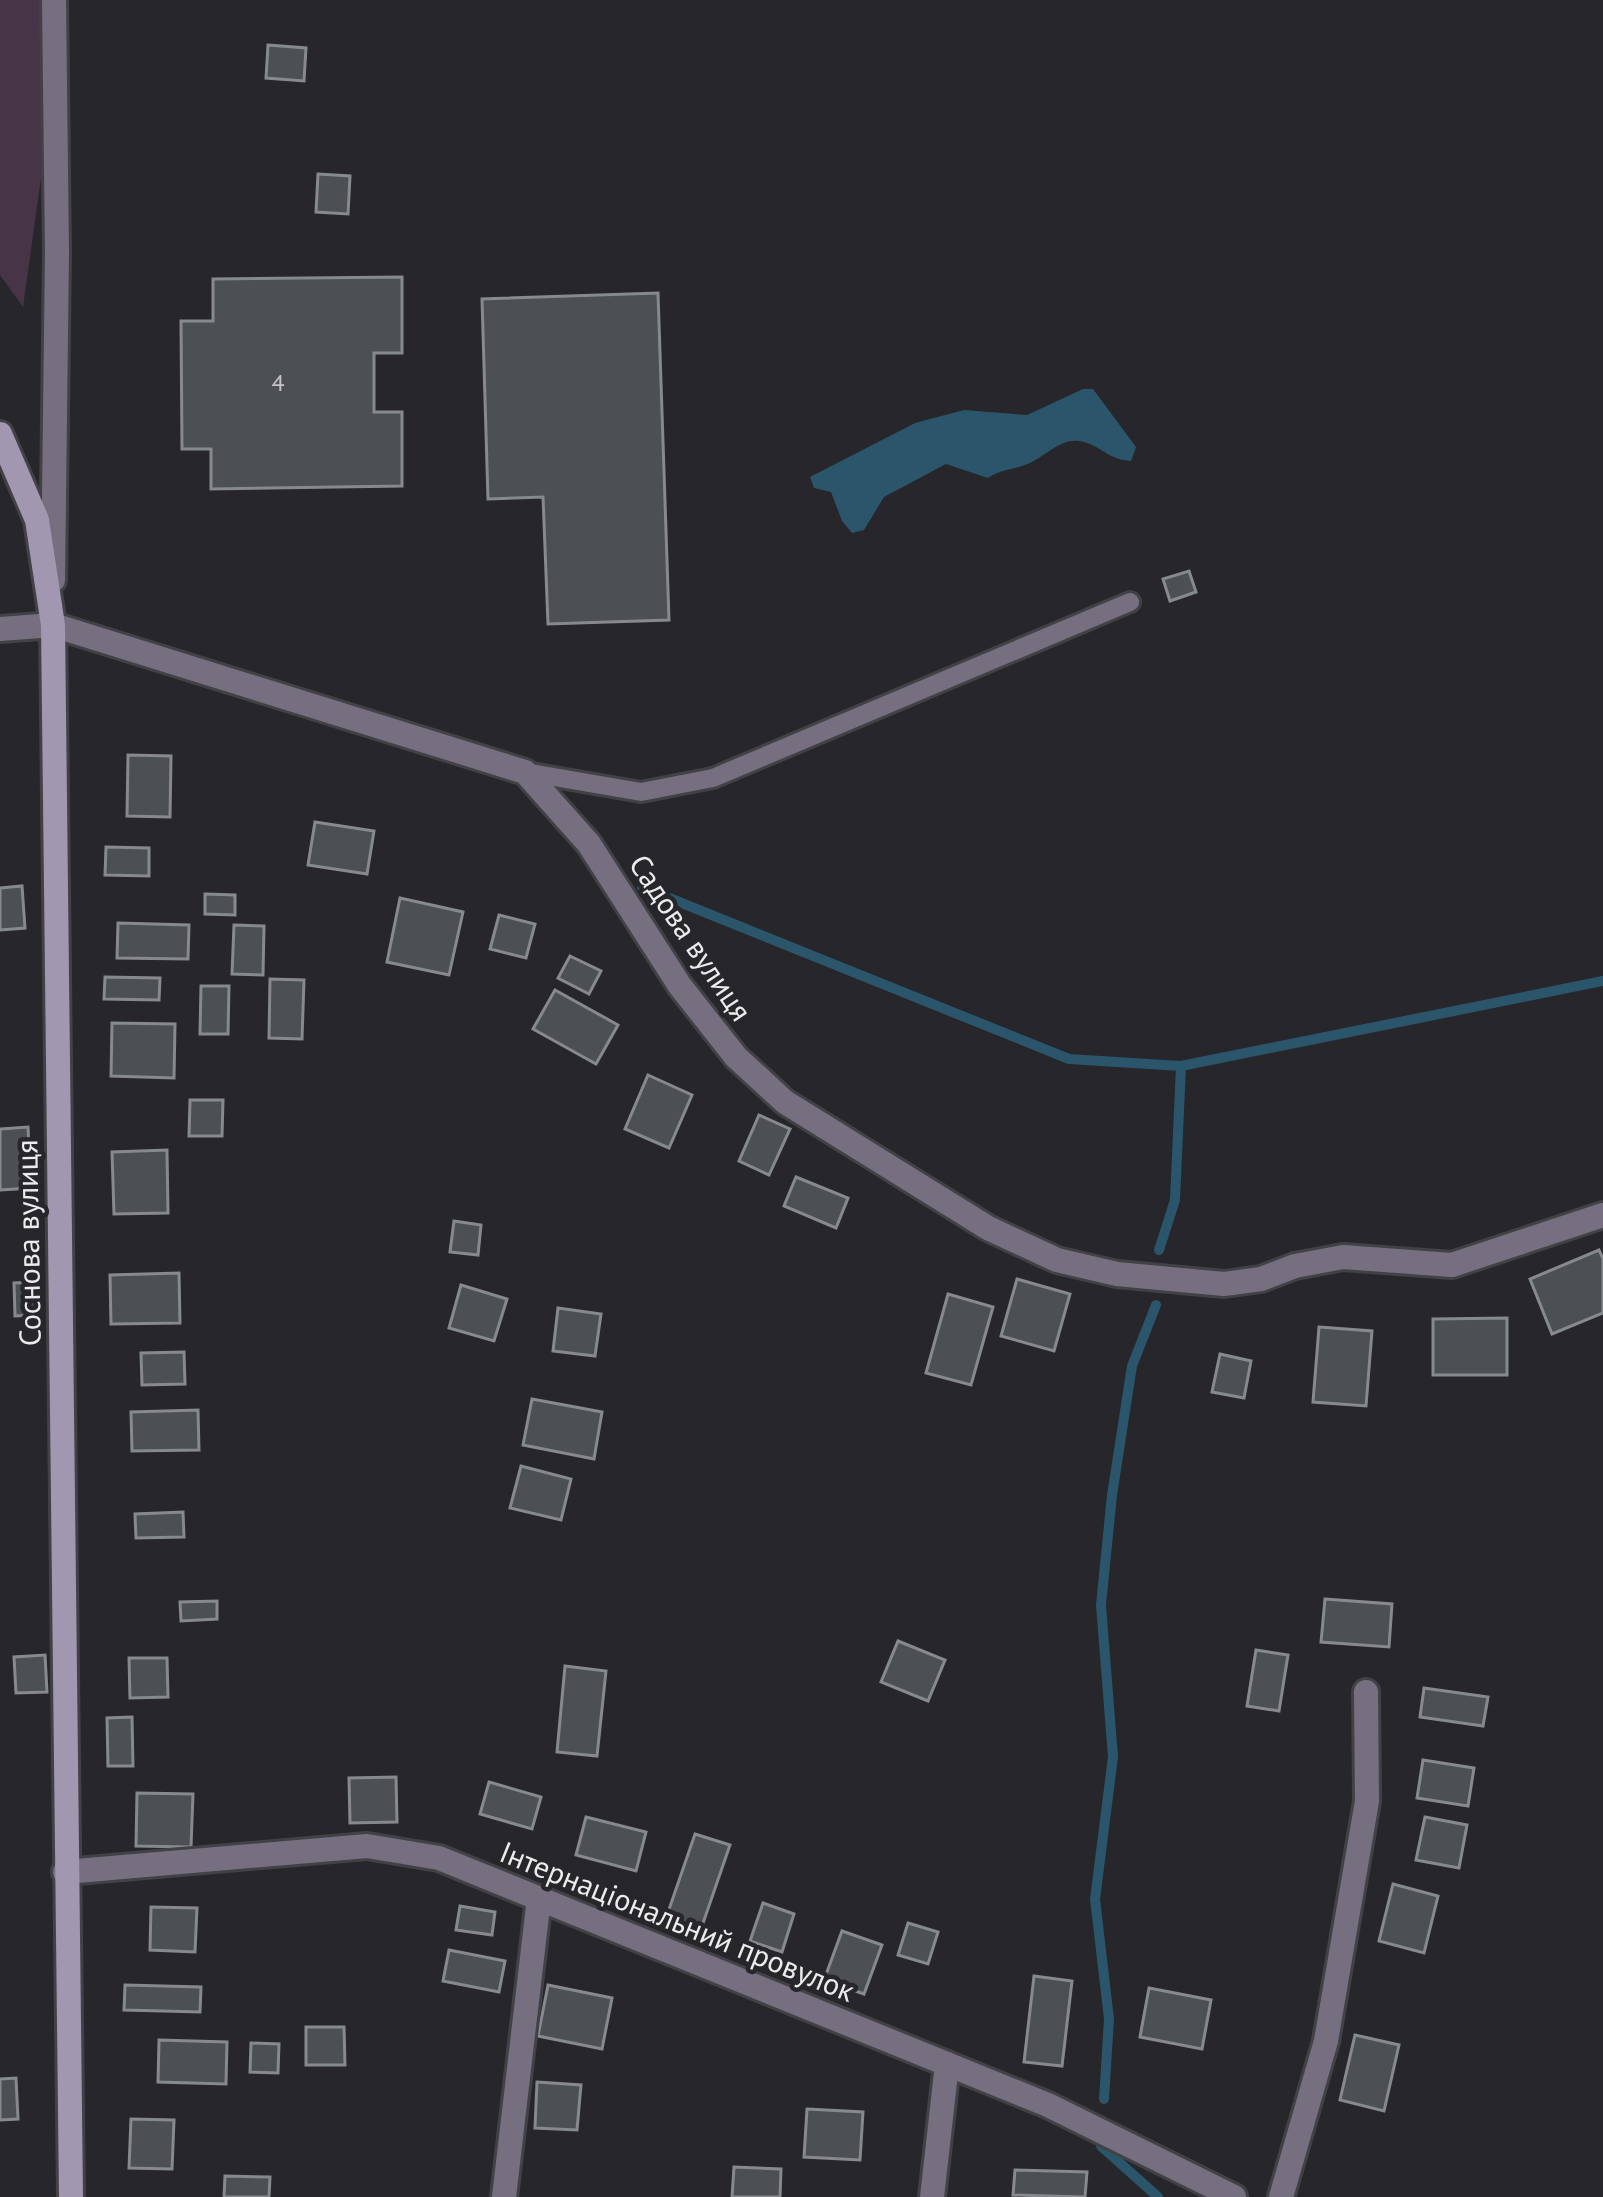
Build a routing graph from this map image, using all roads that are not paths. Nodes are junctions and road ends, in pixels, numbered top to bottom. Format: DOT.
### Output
graph roads {
  1 [pos="54,0"];
  2 [pos="0,434"];
  3 [pos="1130,602"];
  4 [pos="53,625"];
  5 [pos="0,629"];
  6 [pos="525,772"];
  7 [pos="1603,1215"];
  8 [pos="1366,1692"];
  9 [pos="65,1872"];
  10 [pos="539,1898"];
  11 [pos="947,2064"];
  12 [pos="71,2197"];
  13 [pos="504,2197"];
  14 [pos="932,2197"];
  15 [pos="1234,2197"];
  16 [pos="1282,2197"];
  1 -- 4 [label="street, Соснова вулиця"];
  2 -- 4 [label="street"];
  3 -- 6 [label="lane"];
  4 -- 5 [label="street"];
  4 -- 6 [label="street"];
  4 -- 9 [label="street, Соснова вулиця"];
  6 -- 7 [label="street, Садова вулиця"];
  8 -- 16 [label="street"];
  9 -- 10 [label="street, Інтернаціональний провулок"];
  9 -- 12 [label="street, Соснова вулиця"];
  10 -- 11 [label="street, Інтернаціональний провулок"];
  10 -- 13 [label="street"];
  11 -- 14 [label="street"];
  11 -- 15 [label="street, Інтернаціональний провулок"];
}
